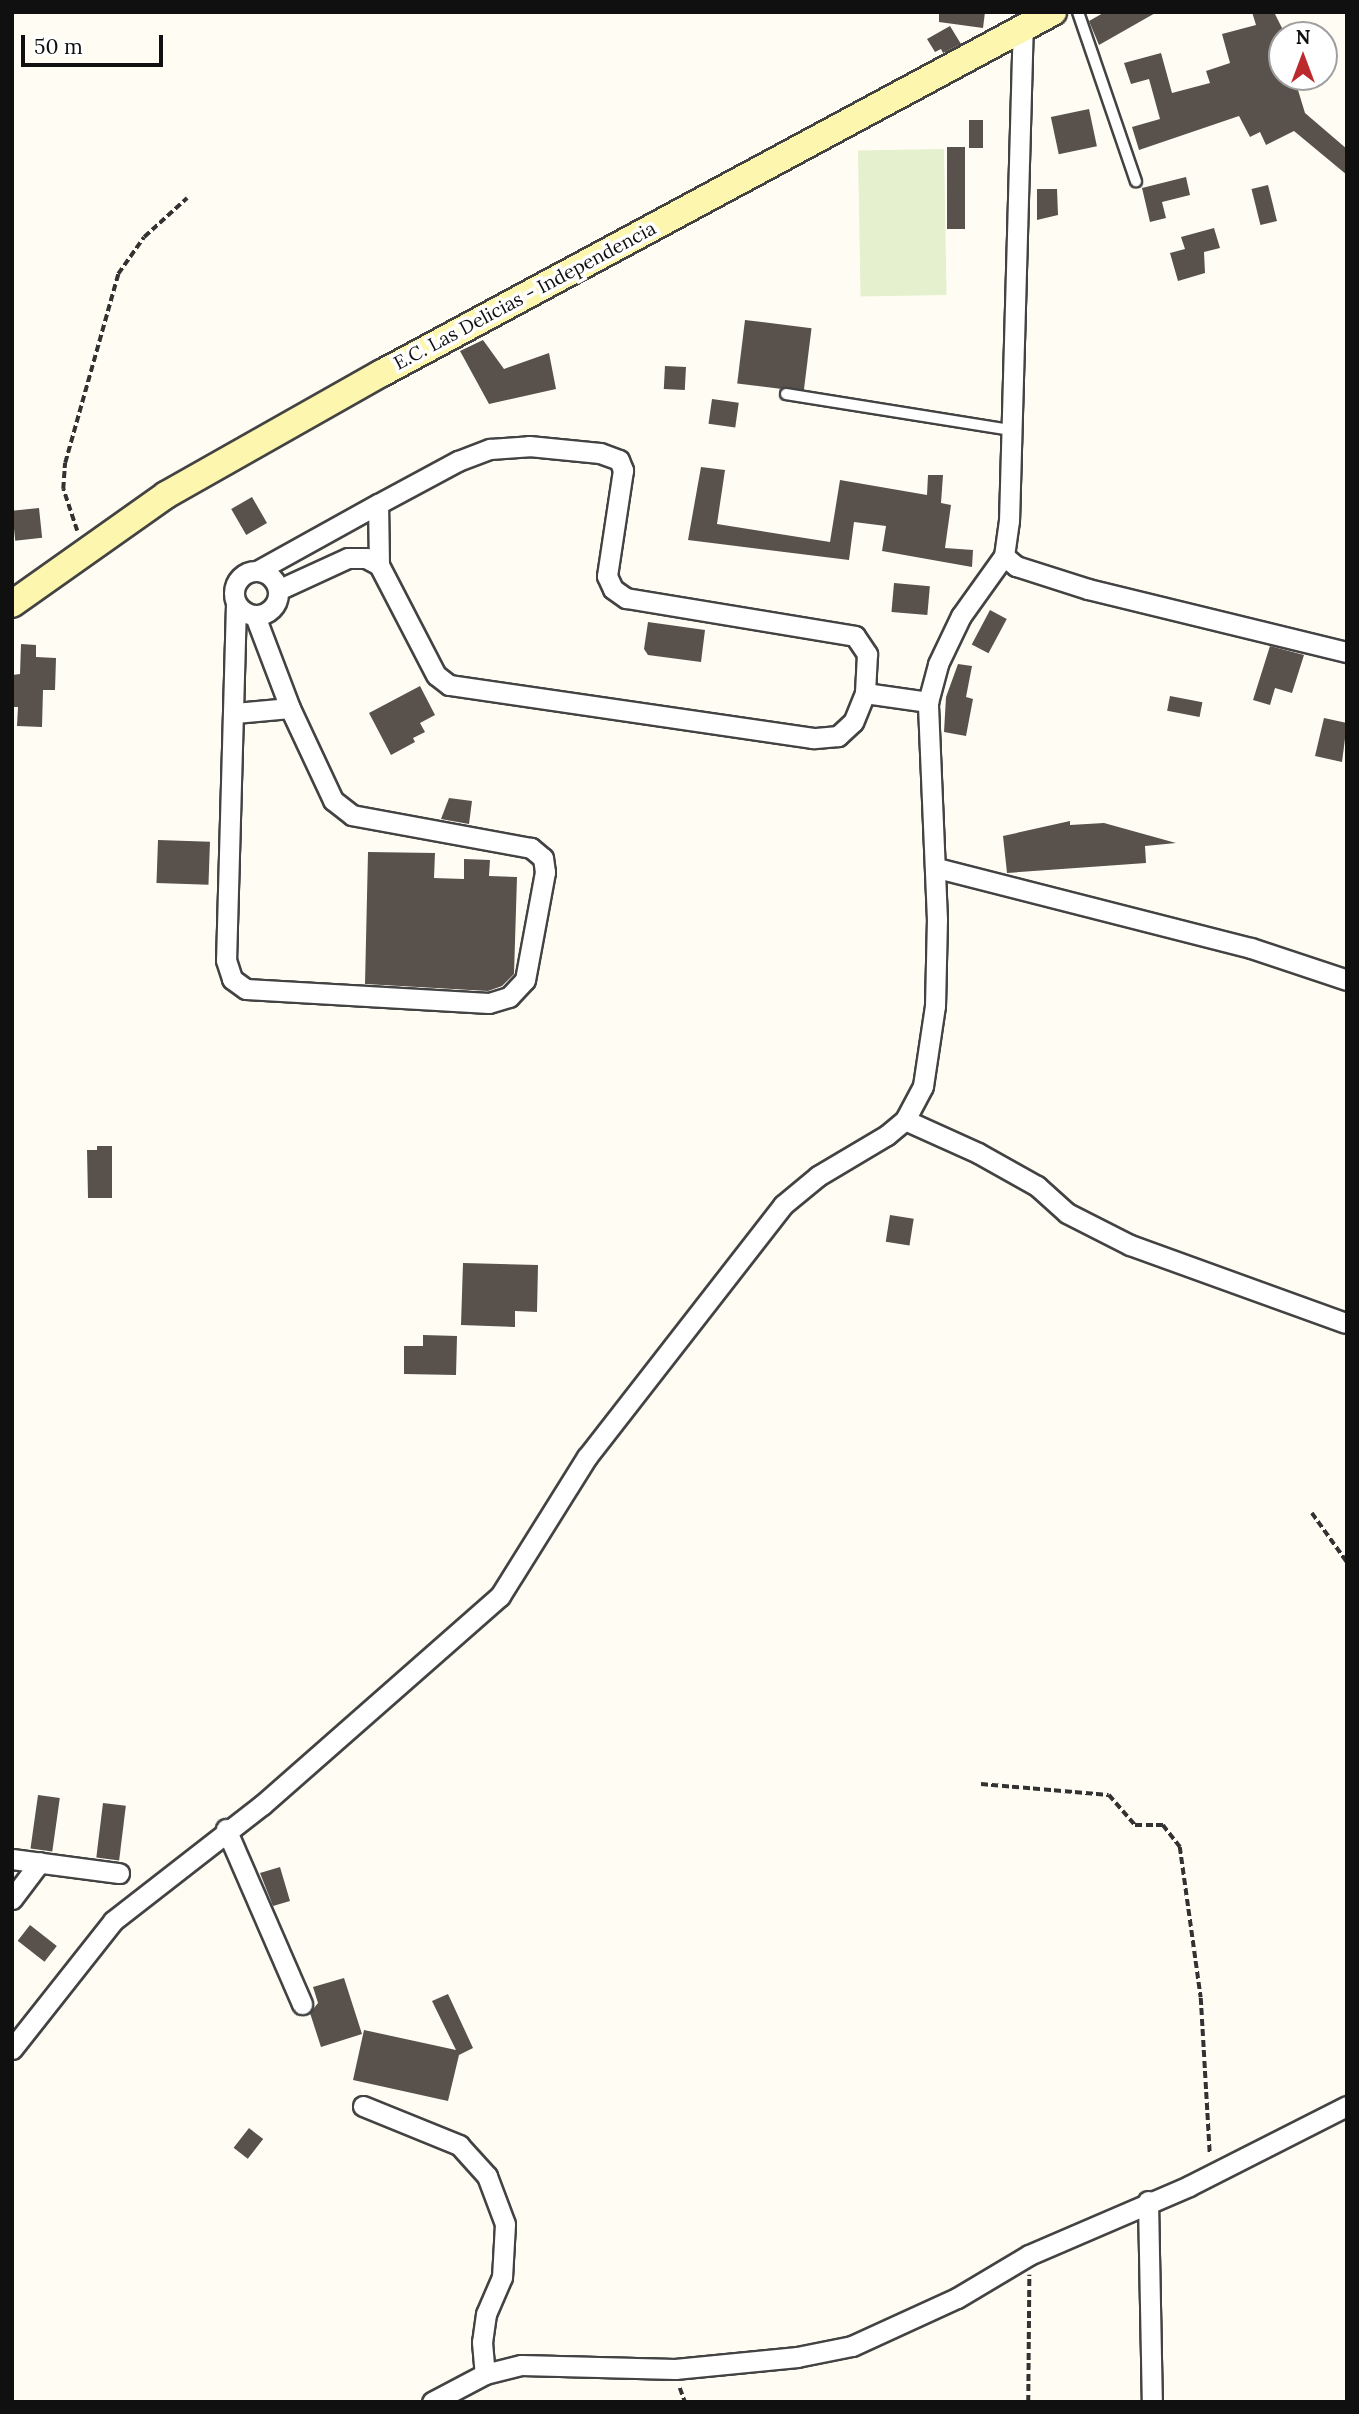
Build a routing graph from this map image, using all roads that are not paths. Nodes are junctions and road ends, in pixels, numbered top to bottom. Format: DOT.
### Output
graph roads {
  1 [pos="1053,12"];
  2 [pos="1078,12"];
  3 [pos="1023,29"];
  4 [pos="1136,181"];
  5 [pos="786,394"];
  6 [pos="1011,430"];
  7 [pos="378,504"];
  8 [pos="1004,556"];
  9 [pos="379,565"];
  10 [pos="257,571"];
  11 [pos="278,590"];
  12 [pos="12,604"];
  13 [pos="236,604"];
  14 [pos="255,616"];
  15 [pos="1347,652"];
  16 [pos="865,693"];
  17 [pos="928,702"];
  18 [pos="290,708"];
  19 [pos="235,713"];
  20 [pos="937,868"];
  21 [pos="1347,981"];
  22 [pos="905,1120"];
  23 [pos="1345,1323"];
  24 [pos="226,1829"];
  25 [pos="12,1859"];
  26 [pos="40,1862"];
  27 [pos="119,1873"];
  28 [pos="12,1899"];
  29 [pos="302,2004"];
  30 [pos="12,2049"];
  31 [pos="363,2106"];
  32 [pos="1347,2106"];
  33 [pos="1148,2201"];
  34 [pos="485,2374"];
  35 [pos="432,2402"];
  36 [pos="1152,2402"];
  1 -- 3 [label="street, E.C. Las Delicias - Independencia"];
  2 -- 4 [label="lane"];
  3 -- 6 [label="street"];
  3 -- 12 [label="street, E.C. Las Delicias - Independencia"];
  5 -- 6 [label="lane"];
  6 -- 8 [label="street"];
  7 -- 9 [label="street"];
  7 -- 10 [label="street"];
  7 -- 16 [label="street"];
  8 -- 15 [label="street"];
  8 -- 17 [label="street"];
  9 -- 11 [label="street"];
  9 -- 16 [label="street"];
  10 -- 11 [label="street"];
  10 -- 13 [label="street"];
  11 -- 14 [label="street"];
  13 -- 14 [label="street"];
  13 -- 19 [label="street"];
  14 -- 18 [label="street"];
  16 -- 17 [label="street"];
  17 -- 20 [label="street"];
  18 -- 19 [label="street"];
  18 -- 19 [label="street"];
  20 -- 21 [label="street"];
  20 -- 22 [label="street"];
  22 -- 23 [label="street"];
  22 -- 24 [label="street"];
  24 -- 29 [label="street"];
  24 -- 30 [label="street"];
  25 -- 26 [label="street"];
  26 -- 27 [label="street"];
  26 -- 28 [label="street"];
  31 -- 34 [label="street"];
  32 -- 33 [label="street"];
  33 -- 34 [label="street"];
  33 -- 36 [label="street"];
  34 -- 35 [label="street"];
}
